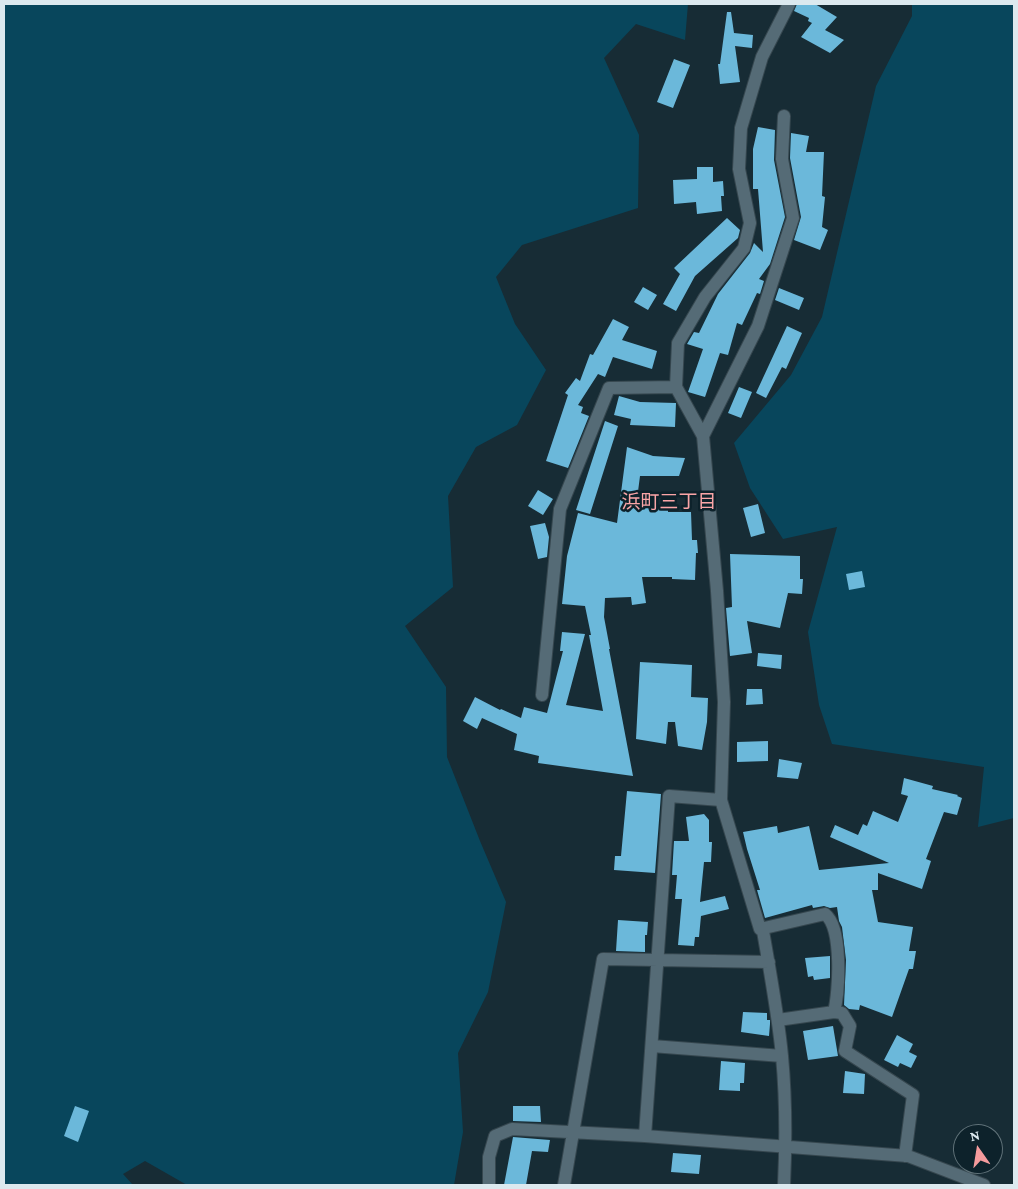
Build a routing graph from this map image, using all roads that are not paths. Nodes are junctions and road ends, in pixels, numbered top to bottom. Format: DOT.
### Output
graph roads {
  1 [pos="789,4"];
  2 [pos="784,116"];
  3 [pos="676,387"];
  4 [pos="703,436"];
  5 [pos="542,695"];
  6 [pos="721,800"];
  7 [pos="760,929"];
  8 [pos="659,959"];
  9 [pos="768,962"];
  10 [pos="834,1012"];
  11 [pos="778,1020"];
  12 [pos="652,1046"];
  13 [pos="782,1056"];
  14 [pos="574,1133"];
  15 [pos="645,1136"];
  16 [pos="785,1147"];
  17 [pos="905,1156"];
  18 [pos="490,1185"];
  19 [pos="564,1185"];
  20 [pos="784,1185"];
  21 [pos="984,1185"];
  1 -- 3 [label="street"];
  2 -- 4 [label="street"];
  3 -- 4 [label="street"];
  3 -- 5 [label="street"];
  4 -- 6 [label="street"];
  6 -- 7 [label="street"];
  6 -- 8 [label="street"];
  7 -- 9 [label="street"];
  7 -- 10 [label="street"];
  8 -- 9 [label="street"];
  8 -- 12 [label="street"];
  8 -- 14 [label="street"];
  9 -- 11 [label="street"];
  10 -- 11 [label="street"];
  10 -- 17 [label="street"];
  11 -- 13 [label="street"];
  12 -- 13 [label="street"];
  12 -- 15 [label="street"];
  13 -- 16 [label="street"];
  14 -- 15 [label="street"];
  14 -- 18 [label="street"];
  14 -- 19 [label="street"];
  15 -- 16 [label="street"];
  16 -- 17 [label="street"];
  16 -- 20 [label="street"];
  17 -- 21 [label="street"];
}
